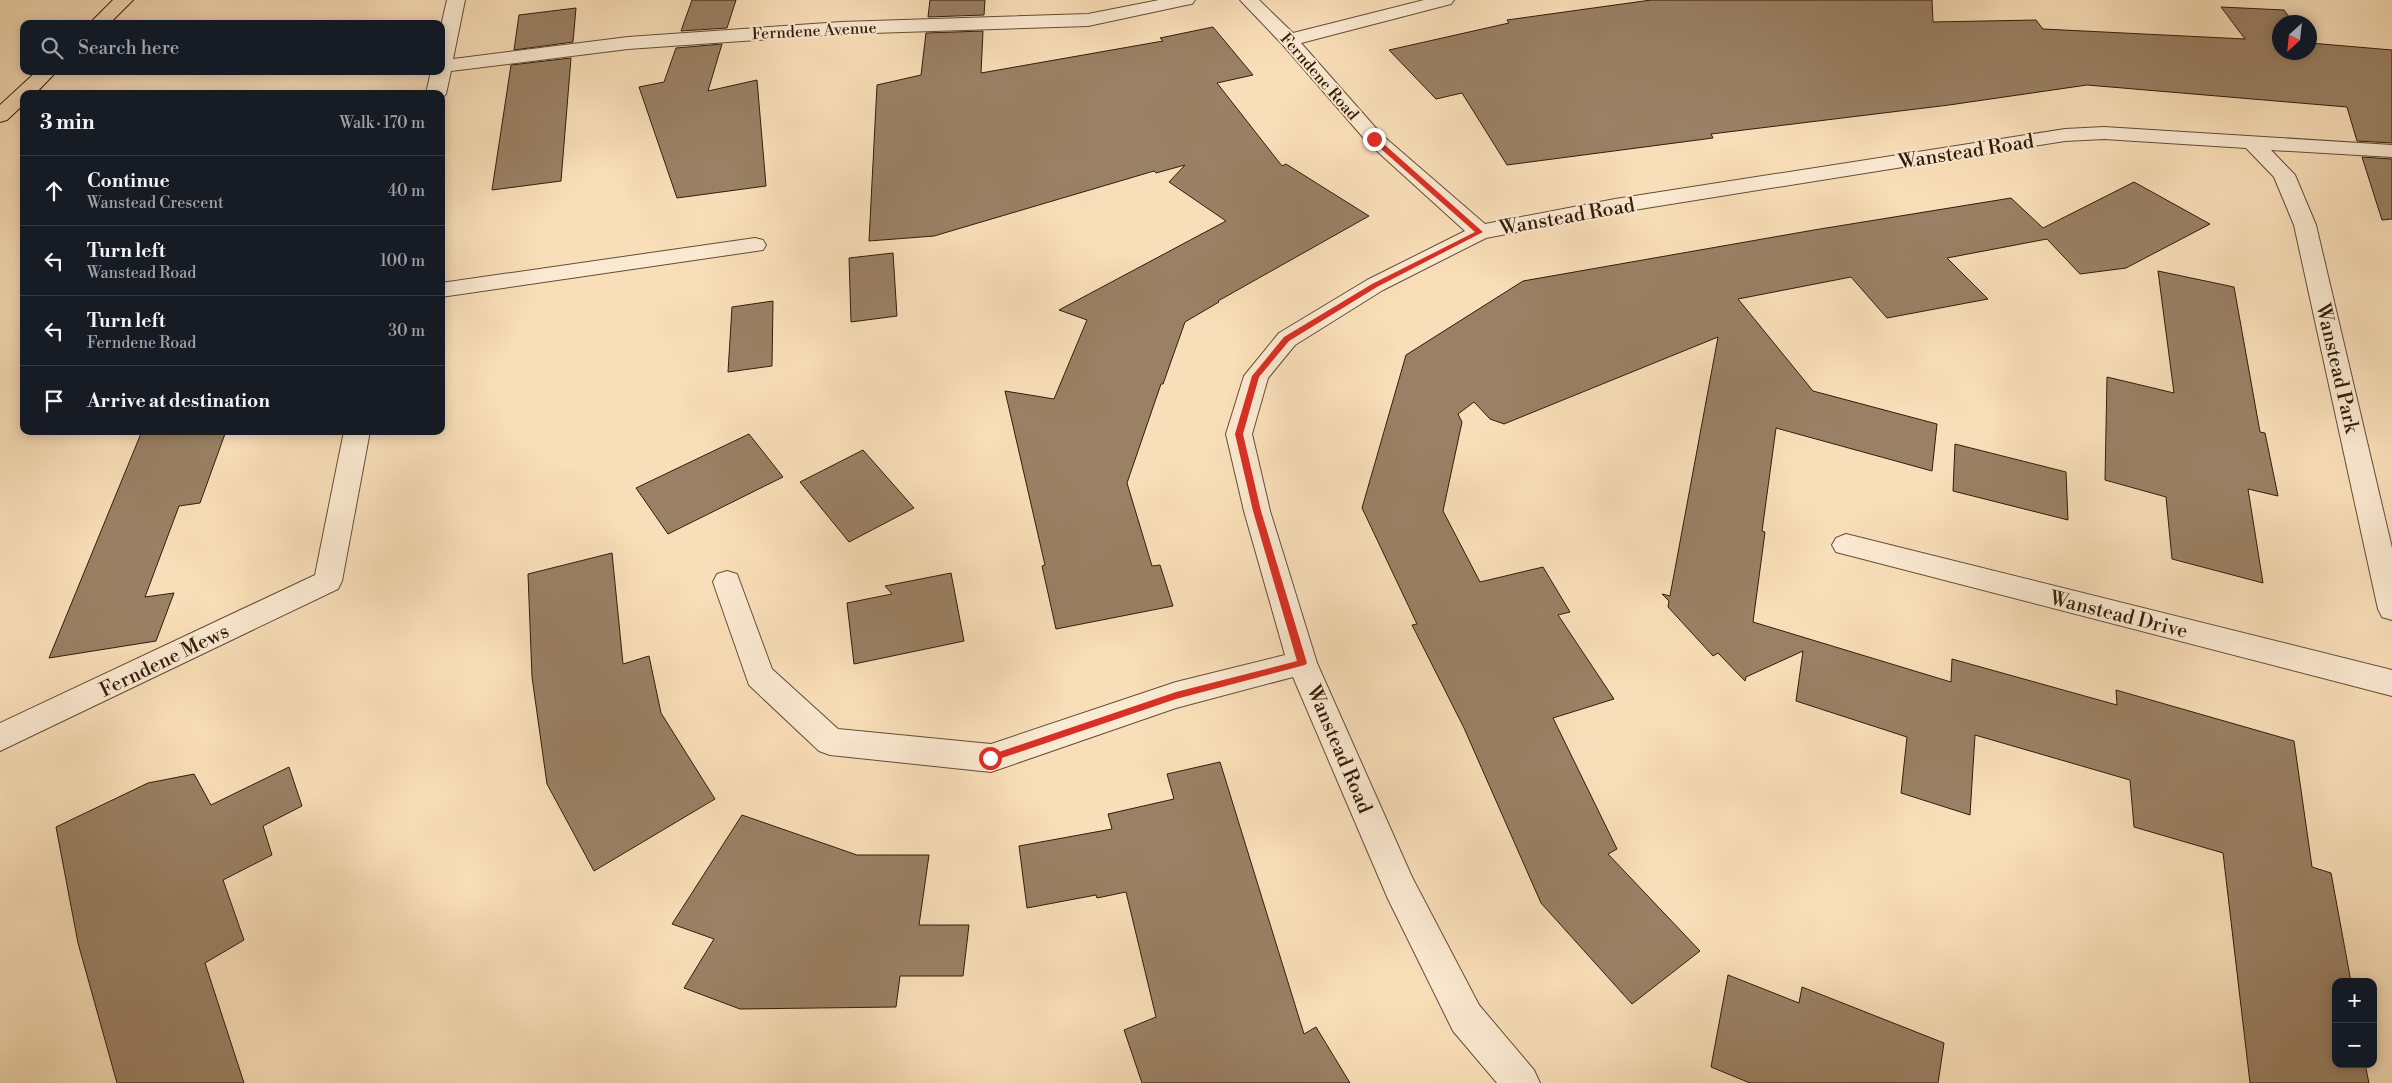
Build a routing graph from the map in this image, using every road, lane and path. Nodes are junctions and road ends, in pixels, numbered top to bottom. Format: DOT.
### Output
graph roads {
  1 [pos="124,0"];
  2 [pos="456,0"];
  3 [pos="1186,0"];
  4 [pos="1249,0"];
  5 [pos="1445,0"];
  6 [pos="102,20"];
  7 [pos="1289,40"];
  8 [pos="445,55"];
  9 [pos="445,70"];
  10 [pos="44,75"];
  11 [pos="441,75"];
  12 [pos="28,90"];
  13 [pos="437,90"];
  14 [pos="20,97"];
  15 [pos="0,116"];
  16 [pos="2252,142"];
  17 [pos="2392,151"];
  18 [pos="1480,232"];
  19 [pos="756,245"];
  20 [pos="445,289"];
  21 [pos="356,435"];
  22 [pos="1846,545"];
  23 [pos="727,582"];
  24 [pos="2392,609"];
  25 [pos="1302,663"];
  26 [pos="2392,683"];
  27 [pos="0,738"];
  28 [pos="1521,1083"];
  1 -- 6 [label="highway"];
  2 -- 8 [label="street"];
  3 -- 9 [label="street, Ferndene Avenue"];
  4 -- 7 [label="street, Ferndene Road"];
  5 -- 7 [label="street"];
  7 -- 18 [label="street, Ferndene Road"];
  10 -- 12 [label="highway"];
  11 -- 13 [label="street"];
  14 -- 15 [label="highway"];
  16 -- 17 [label="street, Wanstead Road"];
  16 -- 18 [label="street, Wanstead Road"];
  16 -- 24 [label="street, Wanstead Park"];
  18 -- 25 [label="street, Wanstead Road"];
  19 -- 20 [label="street"];
  21 -- 27 [label="street, Ferndene Mews"];
  22 -- 26 [label="street, Wanstead Drive"];
  23 -- 25 [label="street"];
  25 -- 28 [label="street, Wanstead Road"];
}
